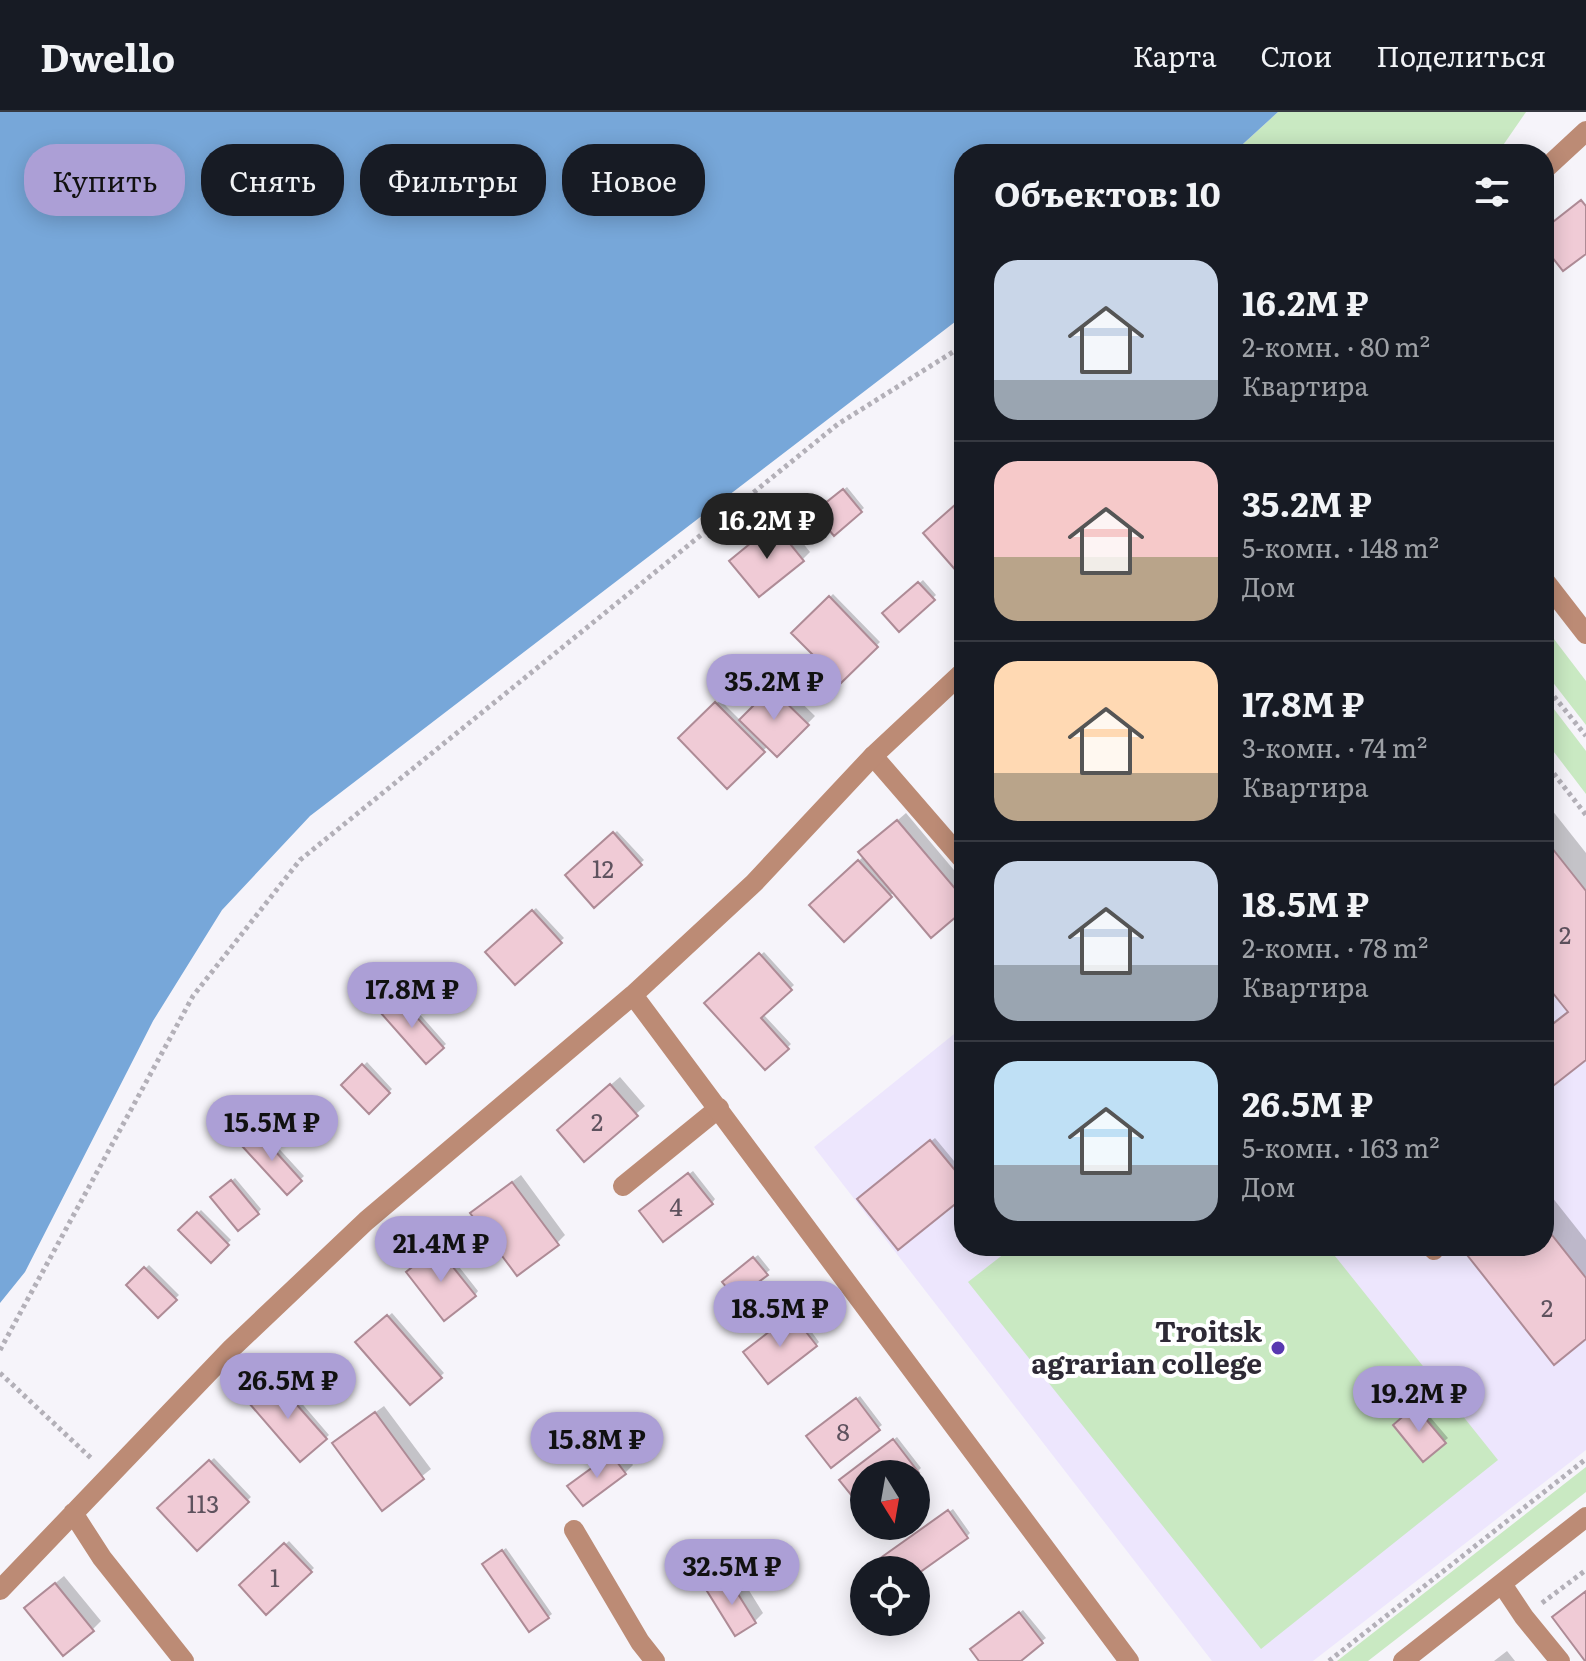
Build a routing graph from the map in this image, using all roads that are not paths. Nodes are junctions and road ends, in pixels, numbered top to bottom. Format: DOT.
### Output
graph roads {
  1 [pos="1586,131"];
  2 [pos="1554,161"];
  3 [pos="1554,594"];
  4 [pos="1586,634"];
  5 [pos="954,680"];
  6 [pos="873,756"];
  7 [pos="954,849"];
  8 [pos="633,995"];
  9 [pos="719,1108"];
  10 [pos="623,1186"];
  11 [pos="73,1513"];
  12 [pos="1586,1517"];
  13 [pos="574,1530"];
  14 [pos="1502,1584"];
  15 [pos="0,1590"];
  16 [pos="184,1661"];
  17 [pos="655,1661"];
  18 [pos="1129,1661"];
  19 [pos="1403,1661"];
  20 [pos="1560,1661"];
  1 -- 2 [label="street"];
  3 -- 4 [label="street"];
  5 -- 6 [label="street"];
  6 -- 7 [label="street"];
  6 -- 8 [label="street"];
  8 -- 9 [label="street"];
  8 -- 11 [label="street"];
  9 -- 10 [label="street"];
  9 -- 18 [label="street"];
  11 -- 15 [label="street"];
  11 -- 16 [label="street"];
  12 -- 14 [label="street"];
  13 -- 17 [label="street"];
  14 -- 19 [label="street"];
  14 -- 20 [label="street"];
}
